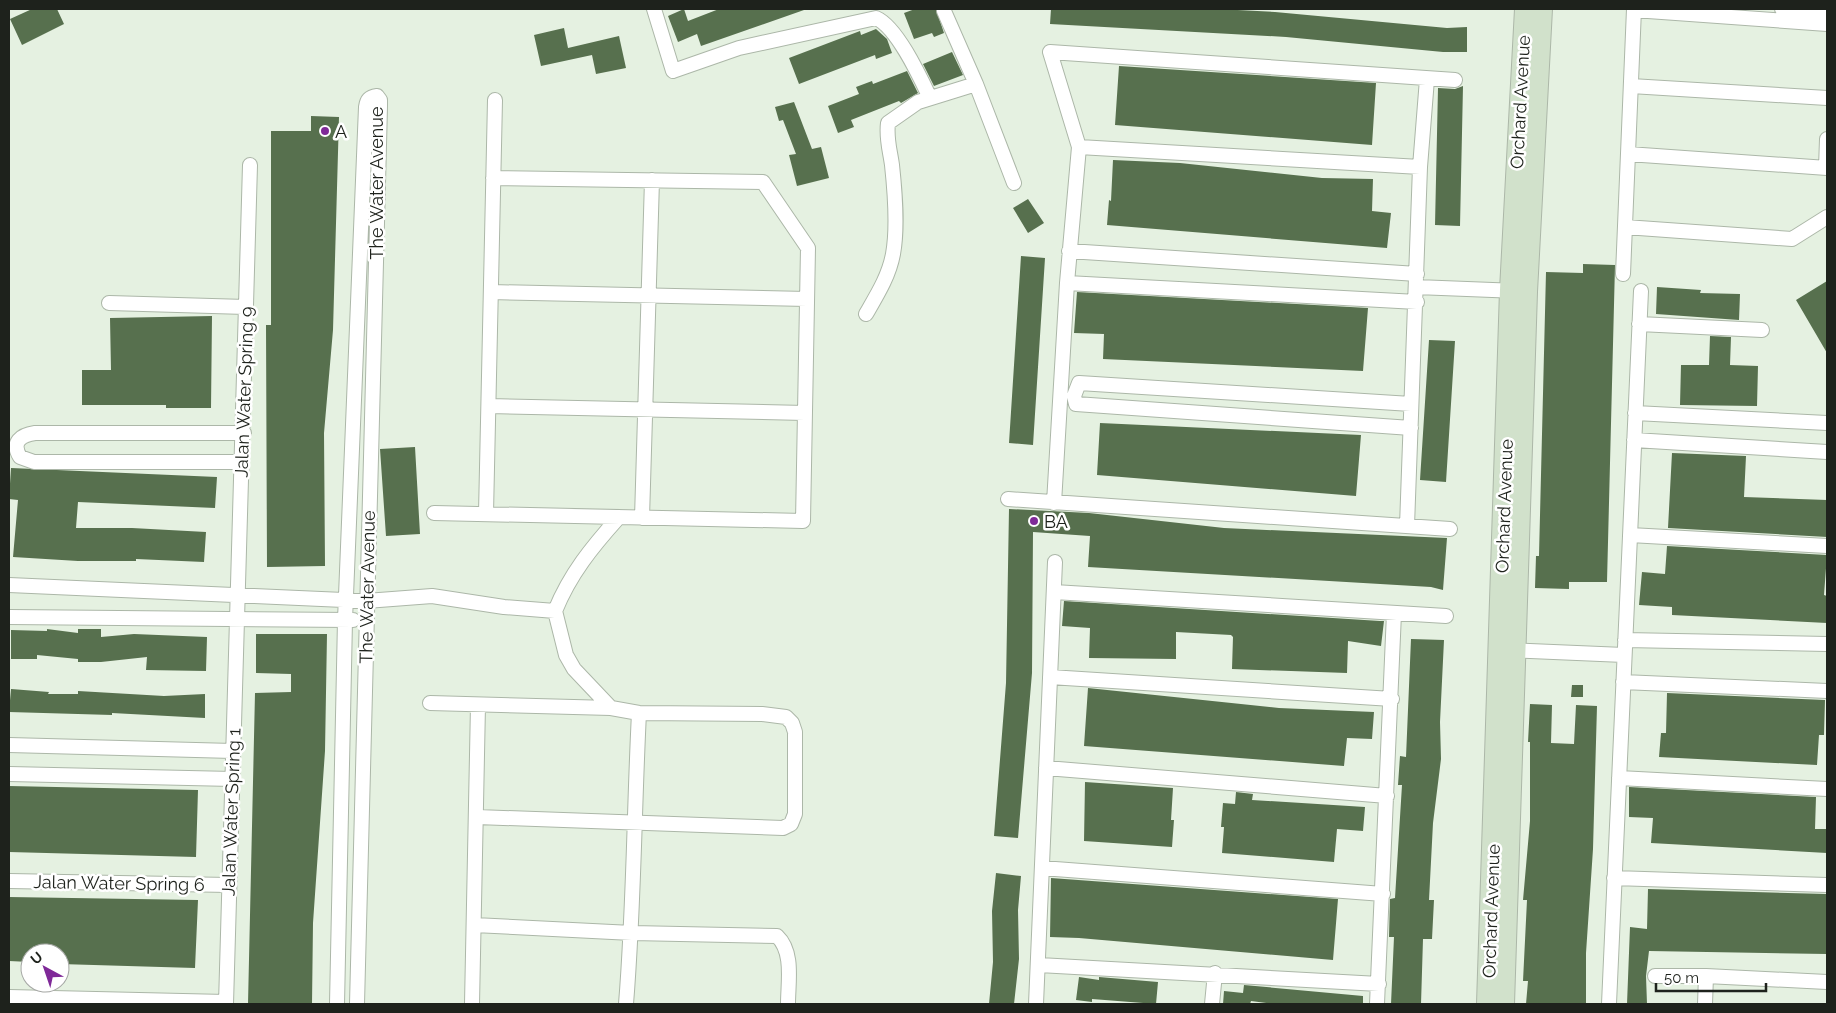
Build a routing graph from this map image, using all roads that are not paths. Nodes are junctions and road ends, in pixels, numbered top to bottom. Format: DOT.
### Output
graph roads {
  1 [pos="654,9"];
  2 [pos="1525,9"];
  3 [pos="1542,9"];
  4 [pos="1782,9"];
  5 [pos="1634,10"];
  6 [pos="944,11"];
  7 [pos="1827,12"];
  8 [pos="1827,24"];
  9 [pos="1427,79"];
  10 [pos="1455,80"];
  11 [pos="976,84"];
  12 [pos="1631,86"];
  13 [pos="930,98"];
  14 [pos="1827,98"];
  15 [pos="495,100"];
  16 [pos="1827,139"];
  17 [pos="1079,147"];
  18 [pos="1628,154"];
  19 [pos="250,165"];
  20 [pos="1420,167"];
  21 [pos="1826,168"];
  22 [pos="493,178"];
  23 [pos="652,180"];
  24 [pos="1014,183"];
  25 [pos="1827,217"];
  26 [pos="1625,227"];
  27 [pos="1070,251"];
  28 [pos="1623,274"];
  29 [pos="1417,281"];
  30 [pos="1067,283"];
  31 [pos="1518,291"];
  32 [pos="1641,291"];
  33 [pos="491,292"];
  34 [pos="648,296"];
  35 [pos="807,299"];
  36 [pos="1417,302"];
  37 [pos="109,303"];
  38 [pos="246,307"];
  39 [pos="866,314"];
  40 [pos="1639,324"];
  41 [pos="1762,330"];
  42 [pos="1411,404"];
  43 [pos="489,406"];
  44 [pos="645,409"];
  45 [pos="805,413"];
  46 [pos="1635,413"];
  47 [pos="1827,423"];
  48 [pos="1411,428"];
  49 [pos="244,433"];
  50 [pos="1634,440"];
  51 [pos="1827,452"];
  52 [pos="242,462"];
  53 [pos="1008,499"];
  54 [pos="1054,503"];
  55 [pos="434,513"];
  56 [pos="486,514"];
  57 [pos="619,517"];
  58 [pos="642,518"];
  59 [pos="1407,526"];
  60 [pos="1450,529"];
  61 [pos="1630,535"];
  62 [pos="1827,546"];
  63 [pos="1055,562"];
  64 [pos="9,586"];
  65 [pos="1054,592"];
  66 [pos="238,597"];
  67 [pos="347,600"];
  68 [pos="366,601"];
  69 [pos="554,611"];
  70 [pos="1394,613"];
  71 [pos="1446,616"];
  72 [pos="9,617"];
  73 [pos="237,620"];
  74 [pos="345,620"];
  75 [pos="366,621"];
  76 [pos="1625,640"];
  77 [pos="1827,644"];
  78 [pos="1508,650"];
  79 [pos="1624,655"];
  80 [pos="1050,677"];
  81 [pos="1623,682"];
  82 [pos="1827,691"];
  83 [pos="1392,699"];
  84 [pos="430,703"];
  85 [pos="478,705"];
  86 [pos="611,708"];
  87 [pos="639,713"];
  88 [pos="9,746"];
  89 [pos="233,751"];
  90 [pos="1046,768"];
  91 [pos="9,774"];
  92 [pos="1619,778"];
  93 [pos="233,780"];
  94 [pos="1827,789"];
  95 [pos="1387,796"];
  96 [pos="477,816"];
  97 [pos="633,822"];
  98 [pos="1042,868"];
  99 [pos="1614,878"];
  100 [pos="9,881"];
  101 [pos="229,885"];
  102 [pos="1827,885"];
  103 [pos="1383,894"];
  104 [pos="1499,909"];
  105 [pos="474,925"];
  106 [pos="632,933"];
  107 [pos="1039,965"];
  108 [pos="1215,973"];
  109 [pos="1655,976"];
  110 [pos="1706,976"];
  111 [pos="1827,982"];
  112 [pos="1379,984"];
  113 [pos="9,997"];
  114 [pos="226,1003"];
  115 [pos="336,1004"];
  116 [pos="357,1004"];
  117 [pos="472,1004"];
  118 [pos="626,1004"];
  119 [pos="788,1004"];
  120 [pos="1036,1004"];
  121 [pos="1212,1004"];
  122 [pos="1377,1004"];
  123 [pos="1487,1004"];
  124 [pos="1504,1004"];
  125 [pos="1609,1004"];
  126 [pos="1705,1004"];
  1 -- 13 [label="street"];
  2 -- 31 [label="street, Orchard Avenue"];
  3 -- 31 [label="street, Orchard Avenue"];
  4 -- 7 [label="street"];
  5 -- 8 [label="street"];
  5 -- 12 [label="street"];
  6 -- 11 [label="street"];
  9 -- 10 [label="street"];
  9 -- 17 [label="street"];
  9 -- 20 [label="street"];
  11 -- 13 [label="street"];
  11 -- 24 [label="street"];
  12 -- 14 [label="street"];
  12 -- 18 [label="street"];
  13 -- 39 [label="street"];
  15 -- 22 [label="street"];
  16 -- 21 [label="street"];
  17 -- 20 [label="street"];
  17 -- 27 [label="street"];
  18 -- 21 [label="street"];
  18 -- 26 [label="street"];
  19 -- 38 [label="street, Jalan Water Spring 9"];
  20 -- 29 [label="street"];
  22 -- 23 [label="street"];
  22 -- 33 [label="street"];
  23 -- 34 [label="street"];
  23 -- 35 [label="street"];
  25 -- 26 [label="street"];
  26 -- 28 [label="street"];
  27 -- 29 [label="street"];
  27 -- 30 [label="street"];
  29 -- 31 [label="street"];
  29 -- 36 [label="street"];
  30 -- 36 [label="street"];
  30 -- 54 [label="street"];
  31 -- 78 [label="street, Orchard Avenue"];
  32 -- 40 [label="street"];
  33 -- 34 [label="street"];
  33 -- 43 [label="street"];
  34 -- 35 [label="street"];
  34 -- 44 [label="street"];
  35 -- 45 [label="street"];
  36 -- 42 [label="street"];
  37 -- 38 [label="street"];
  38 -- 49 [label="street, Jalan Water Spring 9"];
  40 -- 41 [label="street"];
  40 -- 46 [label="street"];
  42 -- 48 [label="street"];
  42 -- 48 [label="street"];
  43 -- 44 [label="street"];
  43 -- 56 [label="street"];
  44 -- 45 [label="street"];
  44 -- 58 [label="street"];
  45 -- 58 [label="street"];
  46 -- 47 [label="street"];
  46 -- 50 [label="street"];
  48 -- 59 [label="street"];
  49 -- 52 [label="street, Jalan Water Spring 9"];
  49 -- 52 [label="street"];
  50 -- 51 [label="street"];
  50 -- 61 [label="street"];
  52 -- 66 [label="street, Jalan Water Spring 9"];
  53 -- 54 [label="street"];
  54 -- 59 [label="street"];
  55 -- 56 [label="street"];
  56 -- 57 [label="street"];
  57 -- 58 [label="street"];
  57 -- 69 [label="street"];
  59 -- 60 [label="street"];
  61 -- 62 [label="street"];
  61 -- 76 [label="street"];
  63 -- 65 [label="street"];
  64 -- 66 [label="street"];
  65 -- 70 [label="street"];
  65 -- 80 [label="street"];
  66 -- 67 [label="street"];
  66 -- 73 [label="street, Jalan Water Spring 9"];
  67 -- 68 [label="street"];
  67 -- 68 [label="street, The Water Avenue"];
  67 -- 74 [label="street, The Water Avenue"];
  68 -- 69 [label="street"];
  68 -- 75 [label="street, The Water Avenue"];
  69 -- 86 [label="street"];
  70 -- 71 [label="street"];
  70 -- 83 [label="street"];
  72 -- 73 [label="street"];
  73 -- 74 [label="street"];
  73 -- 89 [label="street, Jalan Water Spring 1"];
  74 -- 75 [label="street"];
  74 -- 115 [label="street, The Water Avenue"];
  75 -- 116 [label="street, The Water Avenue"];
  76 -- 77 [label="street"];
  76 -- 79 [label="street"];
  78 -- 79 [label="street"];
  78 -- 104 [label="street, Orchard Avenue"];
  79 -- 81 [label="street"];
  80 -- 83 [label="street"];
  80 -- 90 [label="street"];
  81 -- 82 [label="street"];
  81 -- 92 [label="street"];
  83 -- 95 [label="street"];
  84 -- 85 [label="street"];
  85 -- 86 [label="street"];
  85 -- 96 [label="street"];
  86 -- 87 [label="street"];
  87 -- 97 [label="street"];
  87 -- 97 [label="street"];
  88 -- 89 [label="street"];
  89 -- 93 [label="street, Jalan Water Spring 1"];
  90 -- 95 [label="street"];
  90 -- 98 [label="street"];
  91 -- 93 [label="street"];
  92 -- 94 [label="street"];
  92 -- 99 [label="street"];
  93 -- 101 [label="street, Jalan Water Spring 1"];
  95 -- 103 [label="street"];
  96 -- 97 [label="street"];
  96 -- 105 [label="street"];
  97 -- 106 [label="street"];
  98 -- 103 [label="street"];
  98 -- 107 [label="street"];
  99 -- 102 [label="street"];
  99 -- 125 [label="street"];
  100 -- 101 [label="street, Jalan Water Spring 6"];
  101 -- 114 [label="street, Jalan Water Spring 1"];
  103 -- 112 [label="street"];
  104 -- 123 [label="street, Orchard Avenue"];
  104 -- 124 [label="street, Orchard Avenue"];
  105 -- 106 [label="street"];
  105 -- 117 [label="street"];
  106 -- 118 [label="street"];
  106 -- 119 [label="street"];
  107 -- 108 [label="street"];
  107 -- 120 [label="street"];
  108 -- 112 [label="street"];
  108 -- 121 [label="street"];
  109 -- 110 [label="street"];
  110 -- 111 [label="street"];
  110 -- 126 [label="street"];
  112 -- 122 [label="street"];
  113 -- 114 [label="street"];
}
